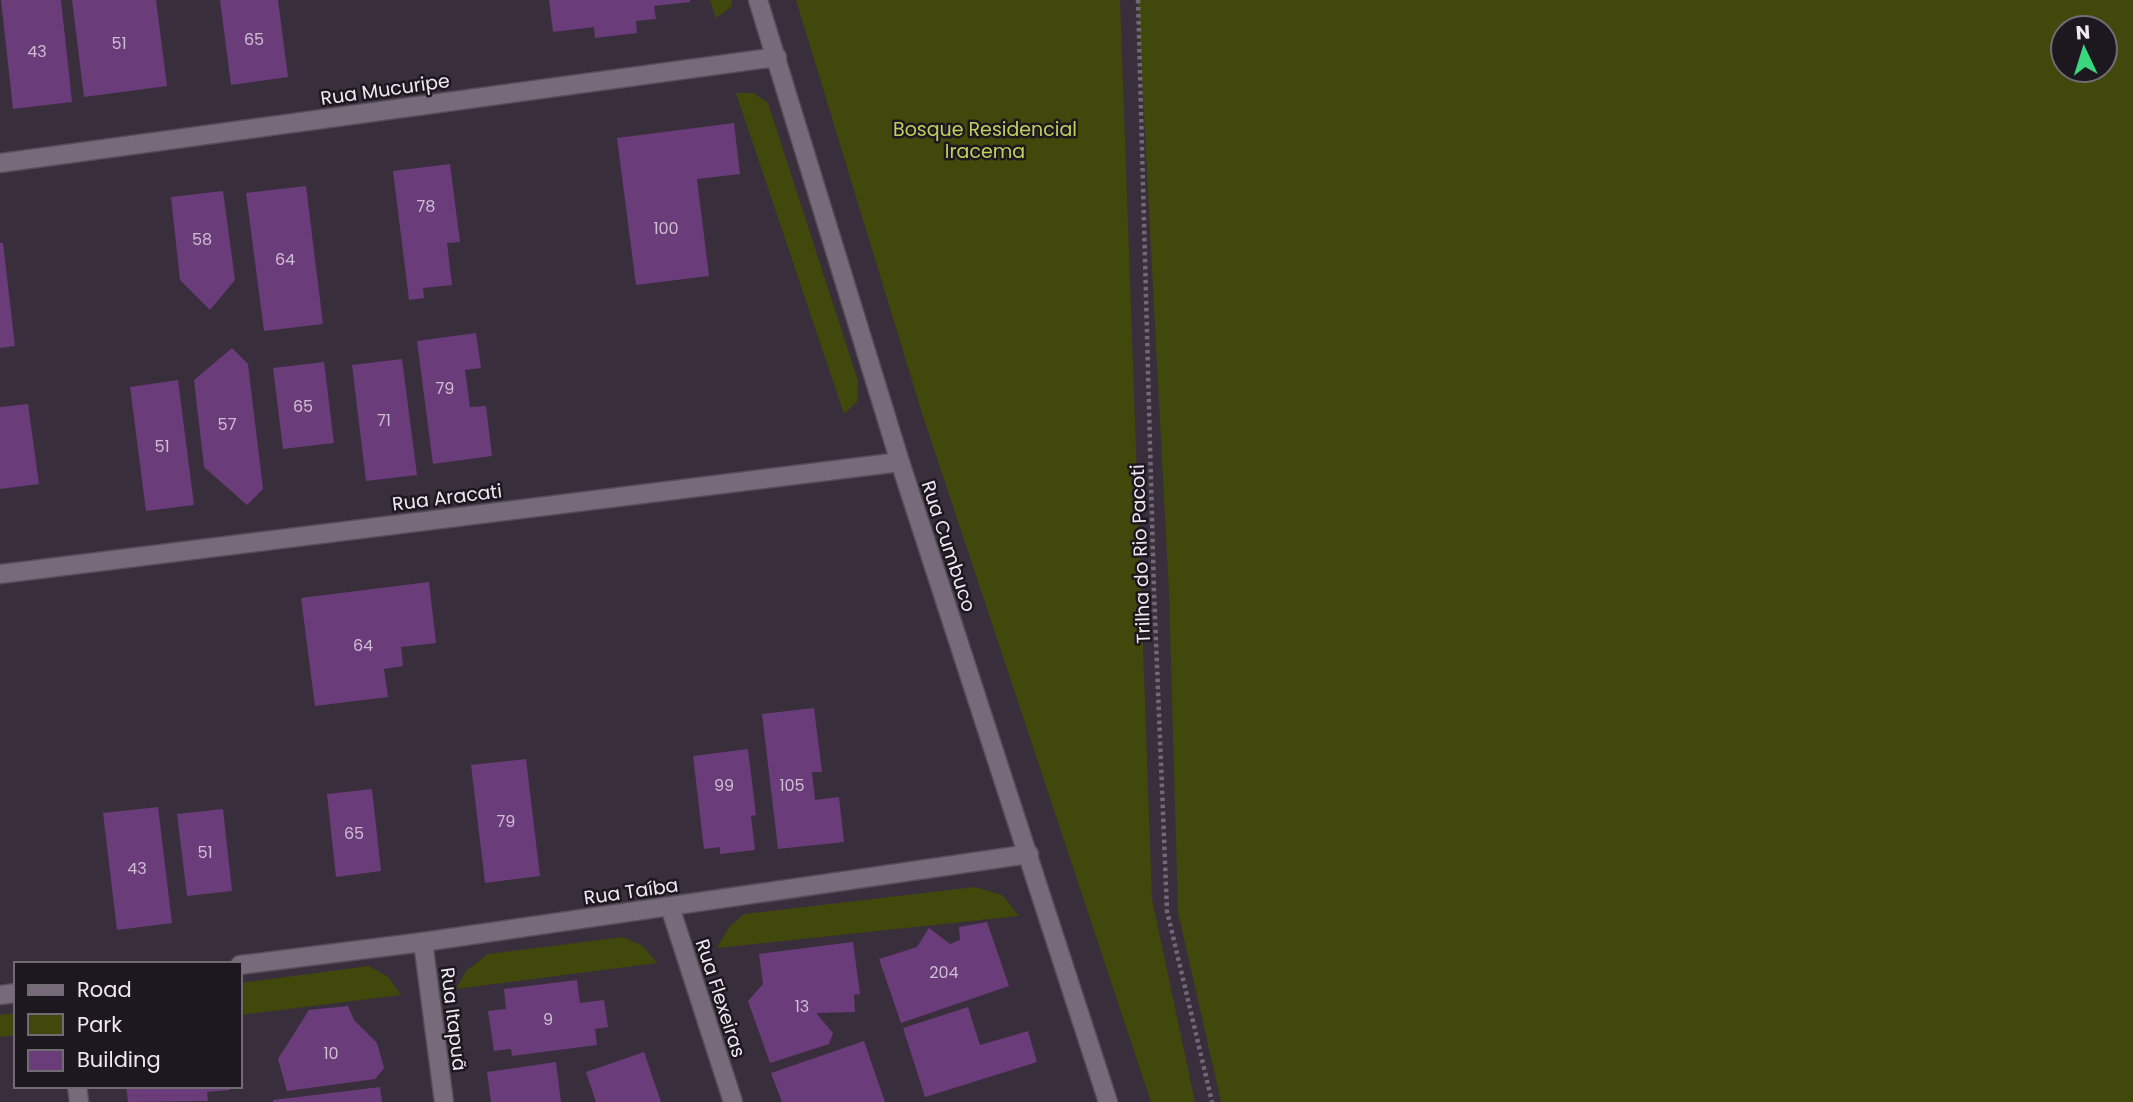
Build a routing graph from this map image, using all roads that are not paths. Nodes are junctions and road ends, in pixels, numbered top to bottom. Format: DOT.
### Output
graph roads {
  1 [pos="758,0"];
  2 [pos="777,57"];
  3 [pos="0,163"];
  4 [pos="900,462"];
  5 [pos="0,574"];
  6 [pos="1028,854"];
  7 [pos="670,907"];
  8 [pos="423,942"];
  9 [pos="242,965"];
  10 [pos="444,1102"];
  11 [pos="733,1102"];
  12 [pos="1108,1102"];
  1 -- 2 [label="street, Rua Cumbuco"];
  2 -- 3 [label="street, Rua Mucuripe"];
  2 -- 4 [label="street, Rua Cumbuco"];
  4 -- 5 [label="street, Rua Aracati"];
  4 -- 6 [label="street, Rua Cumbuco"];
  6 -- 7 [label="street, Rua Taíba"];
  6 -- 12 [label="street, Rua Cumbuco"];
  7 -- 8 [label="street, Rua Taíba"];
  7 -- 11 [label="street, Rua Flexeiras"];
  8 -- 9 [label="street, Rua Taíba"];
  8 -- 10 [label="street, Rua Itapuã"];
}
